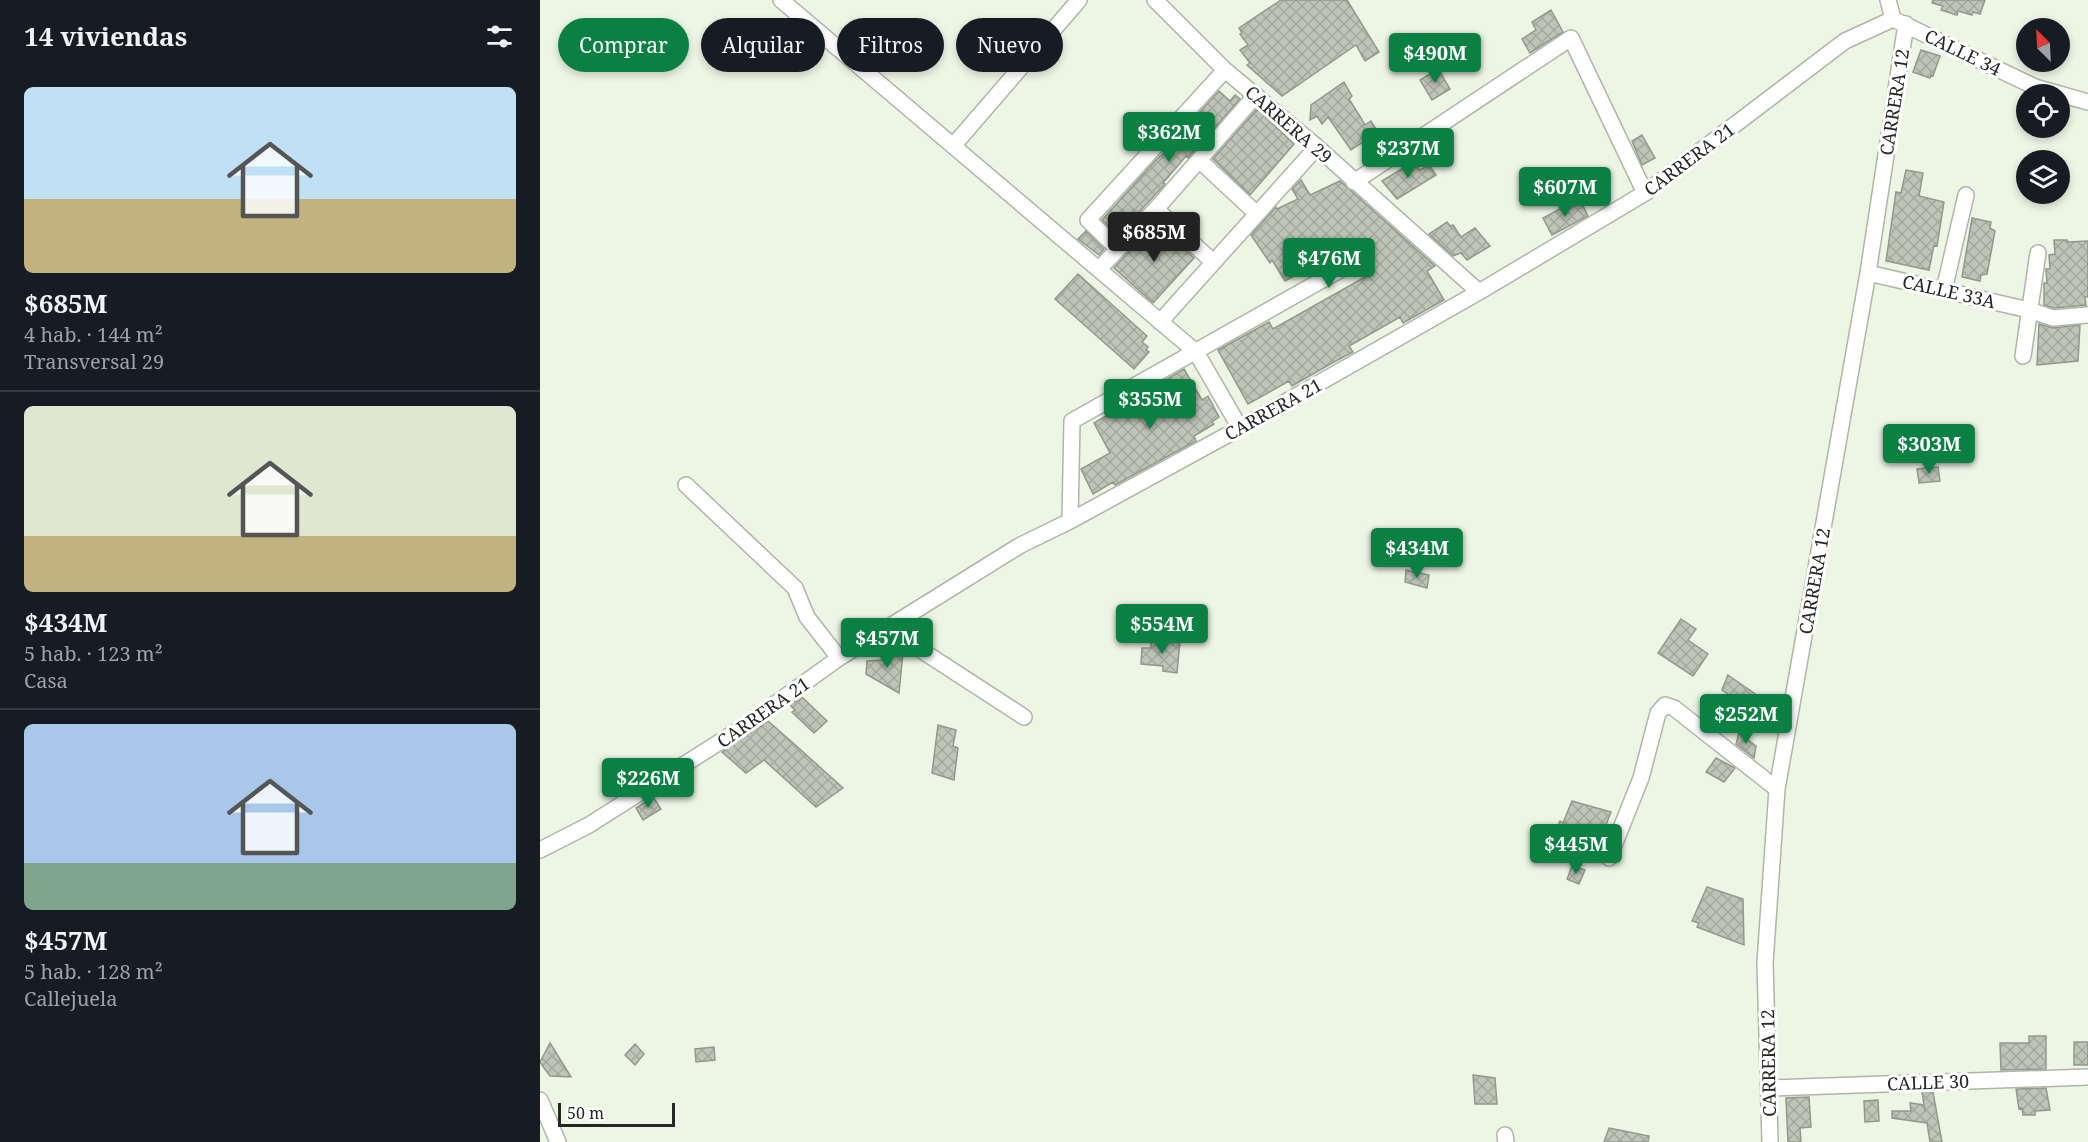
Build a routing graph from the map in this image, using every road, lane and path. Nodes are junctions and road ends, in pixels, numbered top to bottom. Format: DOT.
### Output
graph roads {
  1 [pos="781,0"];
  2 [pos="1079,0"];
  3 [pos="1155,0"];
  4 [pos="1888,0"];
  5 [pos="1899,22"];
  6 [pos="1225,70"];
  7 [pos="1256,95"];
  8 [pos="2088,102"];
  9 [pos="953,146"];
  10 [pos="1317,147"];
  11 [pos="1199,160"];
  12 [pos="1354,182"];
  13 [pos="1645,193"];
  14 [pos="1966,195"];
  15 [pos="1156,209"];
  16 [pos="1257,214"];
  17 [pos="1118,249"];
  18 [pos="2038,253"];
  19 [pos="1356,261"];
  20 [pos="1213,262"];
  21 [pos="1100,268"];
  22 [pos="1868,273"];
  23 [pos="1944,290"];
  24 [pos="1479,292"];
  25 [pos="2029,310"];
  26 [pos="2088,315"];
  27 [pos="1160,322"];
  28 [pos="1196,352"];
  29 [pos="2023,356"];
  30 [pos="1240,428"];
  31 [pos="686,485"];
  32 [pos="1070,521"];
  33 [pos="887,628"];
  34 [pos="839,658"];
  35 [pos="1024,717"];
  36 [pos="1777,789"];
  37 [pos="540,850"];
  38 [pos="1609,858"];
  39 [pos="2088,1077"];
  40 [pos="1768,1088"];
  41 [pos="540,1100"];
  42 [pos="558,1142"];
  43 [pos="1770,1142"];
  1 -- 9 [label="street"];
  2 -- 9 [label="street"];
  3 -- 6 [label="street, CARRERA 29"];
  4 -- 5 [label="street"];
  5 -- 8 [label="street, CALLE 34"];
  5 -- 13 [label="street, CARRERA 21"];
  5 -- 22 [label="street, CARRERA 12"];
  6 -- 7 [label="street, CARRERA 29"];
  6 -- 17 [label="street"];
  7 -- 10 [label="street, CARRERA 29"];
  7 -- 11 [label="street"];
  9 -- 21 [label="street"];
  10 -- 12 [label="street, CARRERA 29"];
  10 -- 16 [label="street"];
  11 -- 15 [label="street"];
  11 -- 16 [label="street"];
  12 -- 13 [label="street"];
  12 -- 24 [label="street, CARRERA 29"];
  13 -- 24 [label="street, CARRERA 21"];
  14 -- 23 [label="street"];
  15 -- 17 [label="street"];
  15 -- 20 [label="street"];
  16 -- 20 [label="street"];
  17 -- 21 [label="street"];
  18 -- 25 [label="street"];
  19 -- 28 [label="street"];
  20 -- 27 [label="street"];
  21 -- 27 [label="street"];
  22 -- 23 [label="street, CALLE 33A"];
  22 -- 36 [label="street, CARRERA 12"];
  23 -- 25 [label="street, CALLE 33A"];
  24 -- 30 [label="street, CARRERA 21"];
  25 -- 26 [label="street, CALLE 33A"];
  25 -- 29 [label="street"];
  27 -- 28 [label="street"];
  28 -- 30 [label="street"];
  28 -- 32 [label="street"];
  30 -- 32 [label="street, CARRERA 21"];
  31 -- 34 [label="street"];
  32 -- 33 [label="street, CARRERA 21"];
  33 -- 34 [label="street, CARRERA 21"];
  33 -- 35 [label="street"];
  34 -- 37 [label="street, CARRERA 21"];
  36 -- 38 [label="street"];
  36 -- 40 [label="street, CARRERA 12"];
  39 -- 40 [label="street, CALLE 30"];
  40 -- 43 [label="street, CARRERA 12"];
  41 -- 42 [label="street"];
}
